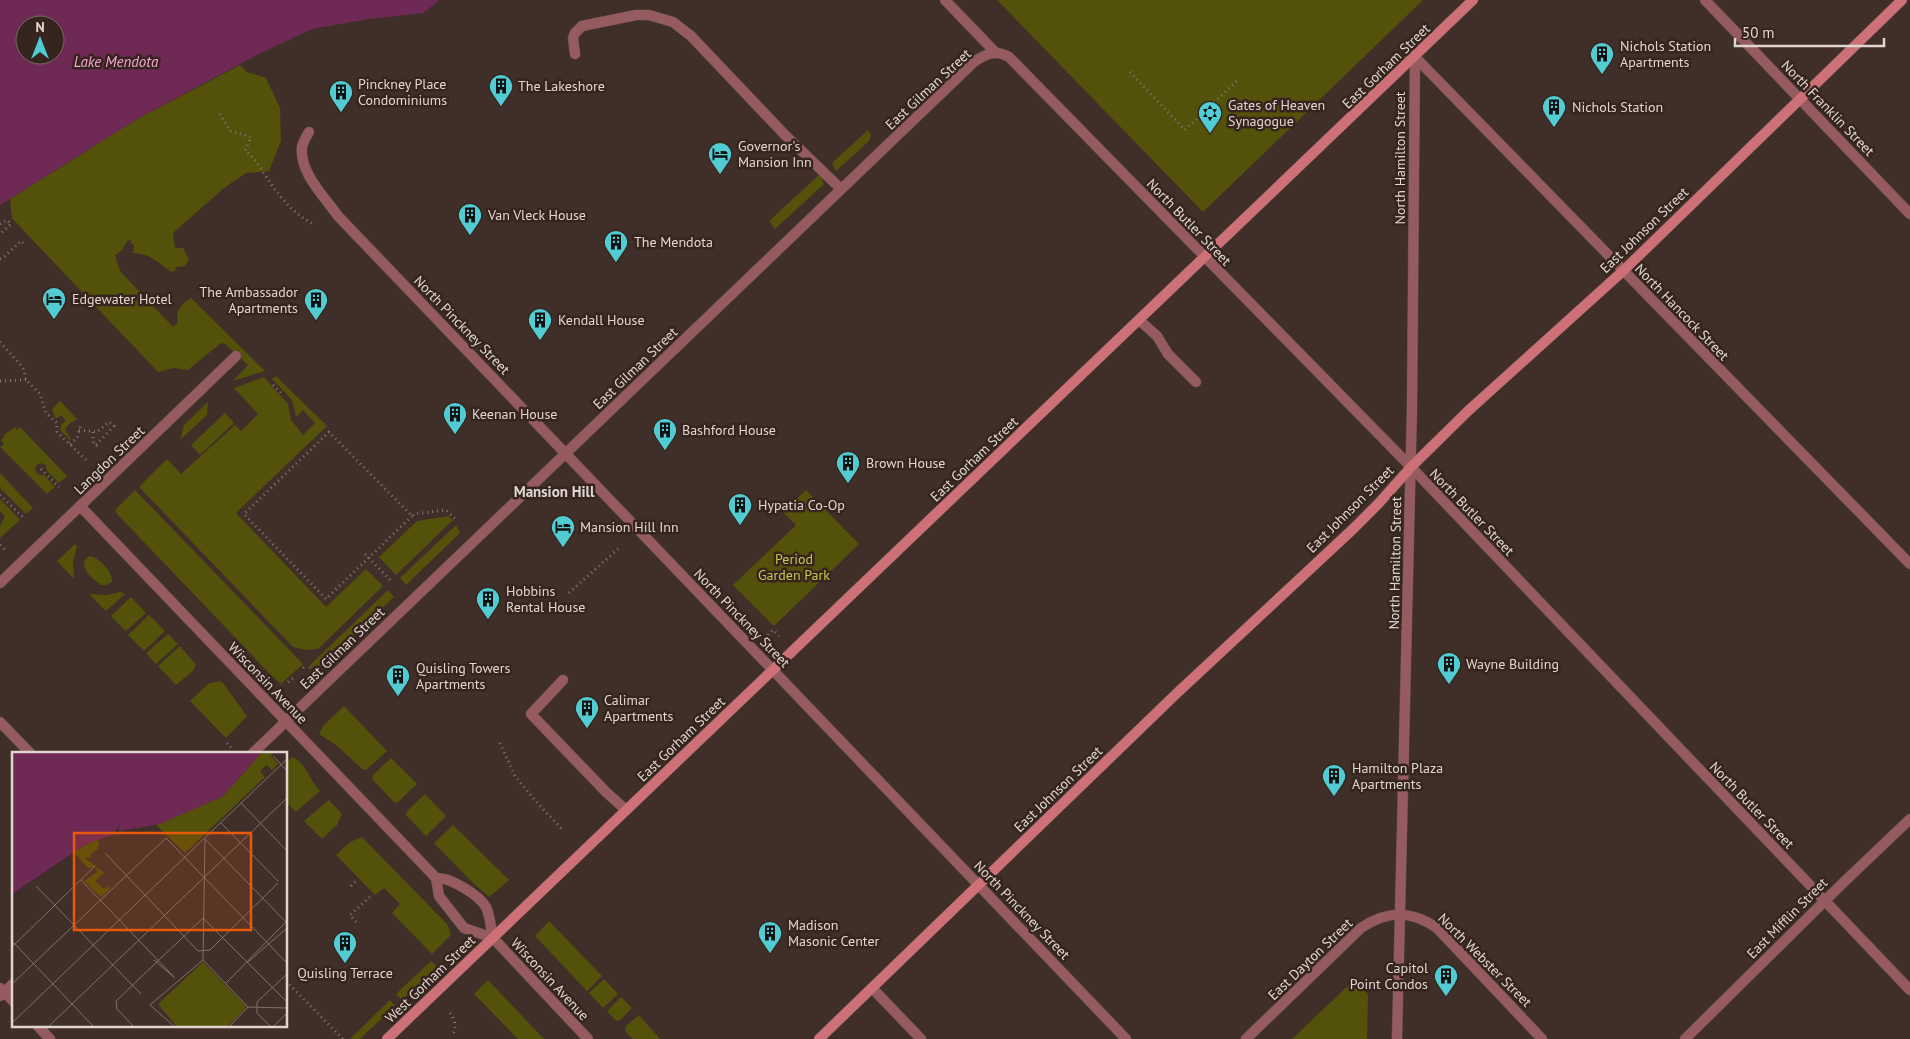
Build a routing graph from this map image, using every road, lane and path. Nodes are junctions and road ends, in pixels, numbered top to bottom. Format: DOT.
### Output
graph roads {
  1 [pos="945,0"];
  2 [pos="1474,0"];
  3 [pos="1704,0"];
  4 [pos="1902,0"];
  5 [pos="994,52"];
  6 [pos="575,54"];
  7 [pos="1415,57"];
  8 [pos="1130,72"];
  9 [pos="1240,80"];
  10 [pos="1799,98"];
  11 [pos="220,114"];
  12 [pos="308,132"];
  13 [pos="841,189"];
  14 [pos="1910,214"];
  15 [pos="0,224"];
  16 [pos="315,225"];
  17 [pos="0,234"];
  18 [pos="23,243"];
  19 [pos="1205,257"];
  20 [pos="0,259"];
  21 [pos="1623,271"];
  22 [pos="1140,320"];
  23 [pos="0,342"];
  24 [pos="236,356"];
  25 [pos="26,380"];
  26 [pos="0,381"];
  27 [pos="1196,382"];
  28 [pos="273,385"];
  29 [pos="282,394"];
  30 [pos="81,423"];
  31 [pos="79,430"];
  32 [pos="93,431"];
  33 [pos="70,444"];
  34 [pos="96,445"];
  35 [pos="100,449"];
  36 [pos="565,454"];
  37 [pos="87,461"];
  38 [pos="1410,467"];
  39 [pos="41,469"];
  40 [pos="59,487"];
  41 [pos="0,494"];
  42 [pos="81,507"];
  43 [pos="412,516"];
  44 [pos="25,519"];
  45 [pos="456,520"];
  46 [pos="0,545"];
  47 [pos="620,547"];
  48 [pos="7,552"];
  49 [pos="365,554"];
  50 [pos="369,558"];
  51 [pos="1910,564"];
  52 [pos="392,582"];
  53 [pos="0,583"];
  54 [pos="569,594"];
  55 [pos="768,635"];
  56 [pos="779,636"];
  57 [pos="310,667"];
  58 [pos="773,670"];
  59 [pos="314,672"];
  60 [pos="293,678"];
  61 [pos="563,680"];
  62 [pos="288,682"];
  63 [pos="286,721"];
  64 [pos="0,722"];
  65 [pos="227,743"];
  66 [pos="500,743"];
  67 [pos="233,750"];
  68 [pos="29,752"];
  69 [pos="254,752"];
  70 [pos="626,810"];
  71 [pos="1910,819"];
  72 [pos="564,831"];
  73 [pos="436,878"];
  74 [pos="357,880"];
  75 [pos="979,885"];
  76 [pos="351,886"];
  77 [pos="372,895"];
  78 [pos="1825,901"];
  79 [pos="1400,914"];
  80 [pos="356,922"];
  81 [pos="493,938"];
  82 [pos="288,983"];
  83 [pos="12,984"];
  84 [pos="872,988"];
  85 [pos="1910,990"];
  86 [pos="1,992"];
  87 [pos="12,1000"];
  88 [pos="450,1013"];
  89 [pos="38,1026"];
  90 [pos="452,1035"];
  91 [pos="50,1039"];
  92 [pos="344,1039"];
  93 [pos="387,1039"];
  94 [pos="588,1039"];
  95 [pos="819,1039"];
  96 [pos="921,1039"];
  97 [pos="1126,1039"];
  98 [pos="1246,1039"];
  99 [pos="1397,1039"];
  100 [pos="1542,1039"];
  101 [pos="1685,1039"];
  1 -- 5 [label="street"];
  2 -- 7 [label="main road, East Gorham Street"];
  3 -- 10 [label="street, North Franklin Street"];
  4 -- 10 [label="main road, East Johnson Street"];
  5 -- 13 [label="street, East Gilman Street"];
  5 -- 19 [label="street, North Butler Street"];
  6 -- 13 [label="street"];
  7 -- 19 [label="main road, East Gorham Street"];
  7 -- 21 [label="street, North Hancock Street"];
  7 -- 38 [label="street, North Hamilton Street"];
  8 -- 9 [label="path"];
  10 -- 14 [label="street, North Franklin Street"];
  10 -- 21 [label="main road, East Johnson Street"];
  11 -- 16 [label="path"];
  12 -- 36 [label="street, North Pinckney Street"];
  13 -- 36 [label="street, East Gilman Street"];
  15 -- 17 [label="path"];
  18 -- 20 [label="path"];
  19 -- 22 [label="main road, East Gorham Street"];
  19 -- 38 [label="street, North Butler Street"];
  21 -- 38 [label="main road, East Johnson Street"];
  21 -- 51 [label="street, North Hancock Street"];
  22 -- 27 [label="street"];
  22 -- 58 [label="main road, East Gorham Street"];
  23 -- 25 [label="path"];
  24 -- 42 [label="street, Langdon Street"];
  25 -- 26 [label="path"];
  25 -- 33 [label="path"];
  28 -- 29 [label="path"];
  30 -- 31 [label="path"];
  31 -- 32 [label="path"];
  31 -- 33 [label="path"];
  32 -- 34 [label="path"];
  32 -- 34 [label="path"];
  33 -- 37 [label="path"];
  34 -- 35 [label="path"];
  36 -- 58 [label="street, North Pinckney Street"];
  36 -- 63 [label="street, East Gilman Street"];
  38 -- 75 [label="main road, East Johnson Street"];
  38 -- 78 [label="street, North Butler Street"];
  38 -- 79 [label="street, North Hamilton Street"];
  39 -- 40 [label="path"];
  41 -- 44 [label="path"];
  42 -- 53 [label="street, Langdon Street"];
  42 -- 63 [label="street, Wisconsin Avenue"];
  43 -- 45 [label="path"];
  43 -- 50 [label="path"];
  43 -- 50 [label="path"];
  46 -- 48 [label="path"];
  47 -- 54 [label="path"];
  49 -- 50 [label="path"];
  50 -- 52 [label="path"];
  55 -- 56 [label="path"];
  57 -- 59 [label="path"];
  58 -- 70 [label="main road, East Gorham Street"];
  58 -- 75 [label="street, North Pinckney Street"];
  60 -- 62 [label="path"];
  61 -- 70 [label="street"];
  63 -- 69 [label="street, East Gilman Street"];
  63 -- 73 [label="street, Wisconsin Avenue"];
  64 -- 68 [label="street"];
  65 -- 67 [label="path"];
  66 -- 72 [label="path"];
  70 -- 81 [label="main road, East Gorham Street"];
  71 -- 78 [label="street, East Mifflin Street"];
  73 -- 81 [label="street, Wisconsin Avenue"];
  73 -- 81 [label="street, Wisconsin Avenue"];
  74 -- 76 [label="path"];
  75 -- 84 [label="main road, East Johnson Street"];
  75 -- 97 [label="street, North Pinckney Street"];
  77 -- 80 [label="path"];
  78 -- 85 [label="street, North Butler Street"];
  78 -- 101 [label="street, East Mifflin Street"];
  79 -- 98 [label="street, East Dayton Street"];
  79 -- 99 [label="street, North Hamilton Street"];
  79 -- 100 [label="street, North Webster Street"];
  81 -- 93 [label="main road, West Gorham Street"];
  81 -- 94 [label="street, Wisconsin Avenue"];
  82 -- 92 [label="path"];
  83 -- 86 [label="street"];
  84 -- 95 [label="main road, East Johnson Street"];
  84 -- 96 [label="street"];
  86 -- 87 [label="street"];
  88 -- 90 [label="path"];
  89 -- 91 [label="street"];
}
